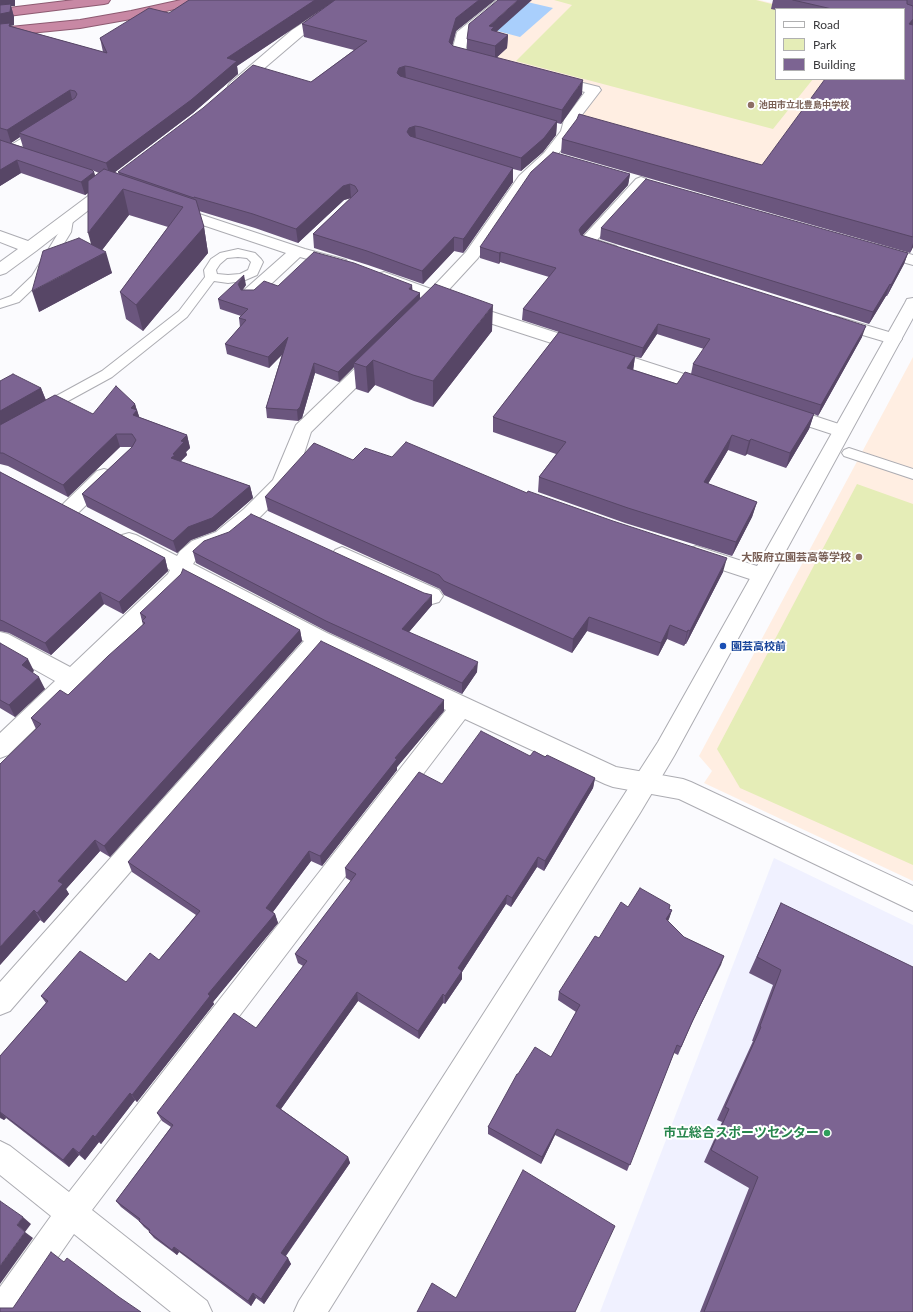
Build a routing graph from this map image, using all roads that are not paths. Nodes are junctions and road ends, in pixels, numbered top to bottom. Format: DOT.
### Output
graph roads {
  1 [pos="104,0"];
  2 [pos="165,0"];
  3 [pos="197,0"];
  4 [pos="346,0"];
  5 [pos="505,0"];
  6 [pos="0,13"];
  7 [pos="0,23"];
  8 [pos="0,32"];
  9 [pos="496,64"];
  10 [pos="541,76"];
  11 [pos="222,97"];
  12 [pos="49,124"];
  13 [pos="5,147"];
  14 [pos="26,154"];
  15 [pos="124,176"];
  16 [pos="106,182"];
  17 [pos="641,182"];
  18 [pos="125,195"];
  19 [pos="155,204"];
  20 [pos="67,220"];
  21 [pos="0,236"];
  22 [pos="860,245"];
  23 [pos="30,248"];
  24 [pos="302,248"];
  25 [pos="624,253"];
  26 [pos="913,260"];
  27 [pos="0,270"];
  28 [pos="212,277"];
  29 [pos="249,295"];
  30 [pos="433,297"];
  31 [pos="913,303"];
  32 [pos="0,304"];
  33 [pos="817,315"];
  34 [pos="413,322"];
  35 [pos="893,339"];
  36 [pos="385,349"];
  37 [pos="728,394"];
  38 [pos="772,408"];
  39 [pos="30,416"];
  40 [pos="845,442"];
  41 [pos="118,463"];
  42 [pos="913,474"];
  43 [pos="70,509"];
  44 [pos="251,514"];
  45 [pos="272,524"];
  46 [pos="112,531"];
  47 [pos="323,547"];
  48 [pos="676,548"];
  49 [pos="181,567"];
  50 [pos="762,575"];
  51 [pos="432,596"];
  52 [pos="319,639"];
  53 [pos="0,640"];
  54 [pos="70,678"];
  55 [pos="461,707"];
  56 [pos="0,748"];
  57 [pos="646,781"];
  58 [pos="913,899"];
  59 [pos="0,1002"];
  60 [pos="0,1156"];
  61 [pos="72,1212"];
  62 [pos="1,1312"];
  63 [pos="196,1312"];
  64 [pos="310,1312"];
  1 -- 6 [label="highway"];
  2 -- 7 [label="highway"];
  3 -- 8 [label="highway"];
  4 -- 11 [label="street"];
  5 -- 9 [label="street"];
  10 -- 30 [label="street"];
  12 -- 13 [label="lane"];
  13 -- 14 [label="street"];
  15 -- 16 [label="street"];
  16 -- 18 [label="street"];
  16 -- 20 [label="street"];
  17 -- 25 [label="street"];
  19 -- 24 [label="street"];
  20 -- 23 [label="street"];
  20 -- 32 [label="lane"];
  21 -- 23 [label="street"];
  22 -- 26 [label="street"];
  23 -- 27 [label="street"];
  24 -- 29 [label="street"];
  24 -- 30 [label="street"];
  28 -- 39 [label="lane"];
  30 -- 34 [label="street"];
  30 -- 37 [label="street"];
  31 -- 35 [label="street"];
  33 -- 35 [label="street"];
  35 -- 40 [label="street"];
  36 -- 44 [label="street"];
  38 -- 40 [label="street"];
  40 -- 42 [label="lane"];
  40 -- 50 [label="street"];
  41 -- 43 [label="street"];
  44 -- 45 [label="street"];
  44 -- 49 [label="street"];
  46 -- 49 [label="street"];
  47 -- 51 [label="street"];
  48 -- 50 [label="street"];
  49 -- 52 [label="street"];
  49 -- 54 [label="street"];
  50 -- 57 [label="street"];
  52 -- 55 [label="street"];
  52 -- 59 [label="street"];
  53 -- 54 [label="street"];
  54 -- 56 [label="street"];
  55 -- 57 [label="street"];
  55 -- 61 [label="street"];
  57 -- 58 [label="street"];
  57 -- 64 [label="street"];
  60 -- 61 [label="street"];
  61 -- 62 [label="street"];
  61 -- 63 [label="street"];
}
